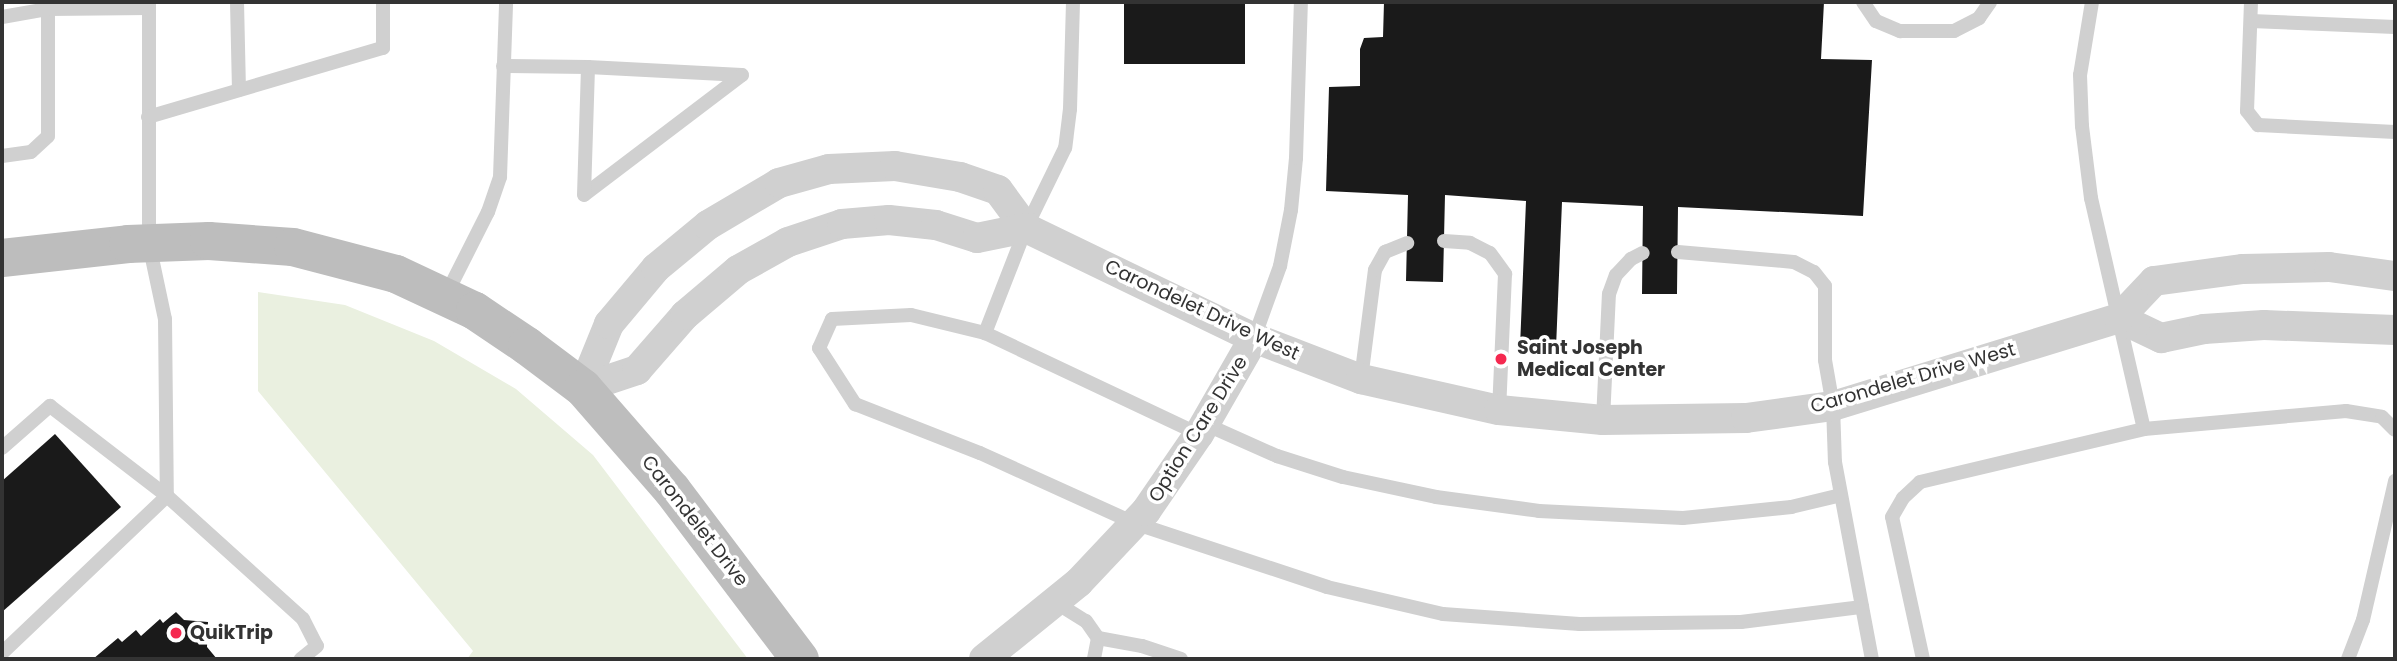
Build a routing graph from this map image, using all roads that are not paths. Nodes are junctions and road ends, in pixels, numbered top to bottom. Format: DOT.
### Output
graph roads {
  1 [pos="237,2"];
  2 [pos="383,2"];
  3 [pos="506,2"];
  4 [pos="1073,2"];
  5 [pos="1301,2"];
  6 [pos="1863,2"];
  7 [pos="1990,2"];
  8 [pos="2092,2"];
  9 [pos="2251,2"];
  10 [pos="149,5"];
  11 [pos="45,6"];
  12 [pos="2,17"];
  13 [pos="2251,21"];
  14 [pos="2395,27"];
  15 [pos="503,66"];
  16 [pos="588,67"];
  17 [pos="239,90"];
  18 [pos="148,117"];
  19 [pos="2395,132"];
  20 [pos="2,156"];
  21 [pos="1026,228"];
  22 [pos="1444,241"];
  23 [pos="1407,243"];
  24 [pos="149,244"];
  25 [pos="1678,252"];
  26 [pos="1643,253"];
  27 [pos="2,258"];
  28 [pos="2395,276"];
  29 [pos="444,297"];
  30 [pos="2119,318"];
  31 [pos="2395,330"];
  32 [pos="985,333"];
  33 [pos="1254,338"];
  34 [pos="1361,379"];
  35 [pos="583,388"];
  36 [pos="1833,405"];
  37 [pos="1499,410"];
  38 [pos="1602,419"];
  39 [pos="1202,429"];
  40 [pos="2144,429"];
  41 [pos="2395,430"];
  42 [pos="2,448"];
  43 [pos="2395,481"];
  44 [pos="1841,495"];
  45 [pos="167,496"];
  46 [pos="1134,523"];
  47 [pos="1055,601"];
  48 [pos="1862,607"];
  49 [pos="1098,638"];
  50 [pos="2,653"];
  51 [pos="301,659"];
  52 [pos="800,659"];
  53 [pos="984,659"];
  54 [pos="1094,659"];
  55 [pos="1181,659"];
  56 [pos="1872,659"];
  57 [pos="1923,659"];
  58 [pos="2348,659"];
  1 -- 17 [label="lane"];
  2 -- 17 [label="lane"];
  3 -- 15 [label="lane"];
  4 -- 21 [label="lane"];
  5 -- 33 [label="lane"];
  6 -- 7 [label="lane"];
  8 -- 30 [label="lane"];
  9 -- 13 [label="lane"];
  10 -- 11 [label="lane"];
  10 -- 18 [label="lane"];
  11 -- 12 [label="lane"];
  11 -- 20 [label="lane"];
  13 -- 14 [label="lane"];
  13 -- 19 [label="lane"];
  15 -- 16 [label="lane"];
  15 -- 29 [label="lane"];
  16 -- 16 [label="lane"];
  17 -- 18 [label="lane"];
  18 -- 24 [label="lane"];
  21 -- 32 [label="lane"];
  21 -- 33 [label="street, Carondelet Drive West"];
  21 -- 35 [label="street"];
  21 -- 35 [label="street, Carondelet Drive West"];
  22 -- 37 [label="lane"];
  23 -- 34 [label="lane"];
  24 -- 27 [label="street"];
  24 -- 29 [label="street"];
  24 -- 45 [label="lane"];
  25 -- 36 [label="lane"];
  26 -- 38 [label="lane"];
  28 -- 30 [label="street, Carondelet Drive West"];
  29 -- 35 [label="street"];
  30 -- 31 [label="street"];
  30 -- 36 [label="street, Carondelet Drive West"];
  30 -- 40 [label="lane"];
  32 -- 39 [label="lane"];
  32 -- 46 [label="lane"];
  33 -- 34 [label="street, Carondelet Drive West"];
  33 -- 39 [label="street, Option Care Drive"];
  34 -- 37 [label="street, Carondelet Drive West"];
  35 -- 52 [label="street, Carondelet Drive"];
  36 -- 38 [label="street, Carondelet Drive West"];
  36 -- 44 [label="lane"];
  37 -- 38 [label="street, Carondelet Drive West"];
  39 -- 44 [label="lane"];
  39 -- 46 [label="street, Option Care Drive"];
  40 -- 41 [label="lane"];
  40 -- 57 [label="lane"];
  42 -- 45 [label="lane"];
  43 -- 58 [label="lane"];
  44 -- 48 [label="lane"];
  45 -- 50 [label="lane"];
  45 -- 51 [label="lane"];
  46 -- 47 [label="street, Option Care Drive"];
  46 -- 48 [label="lane"];
  47 -- 49 [label="lane"];
  47 -- 53 [label="street, Option Care Drive"];
  48 -- 56 [label="lane"];
  49 -- 54 [label="lane"];
  49 -- 55 [label="lane"];
}
